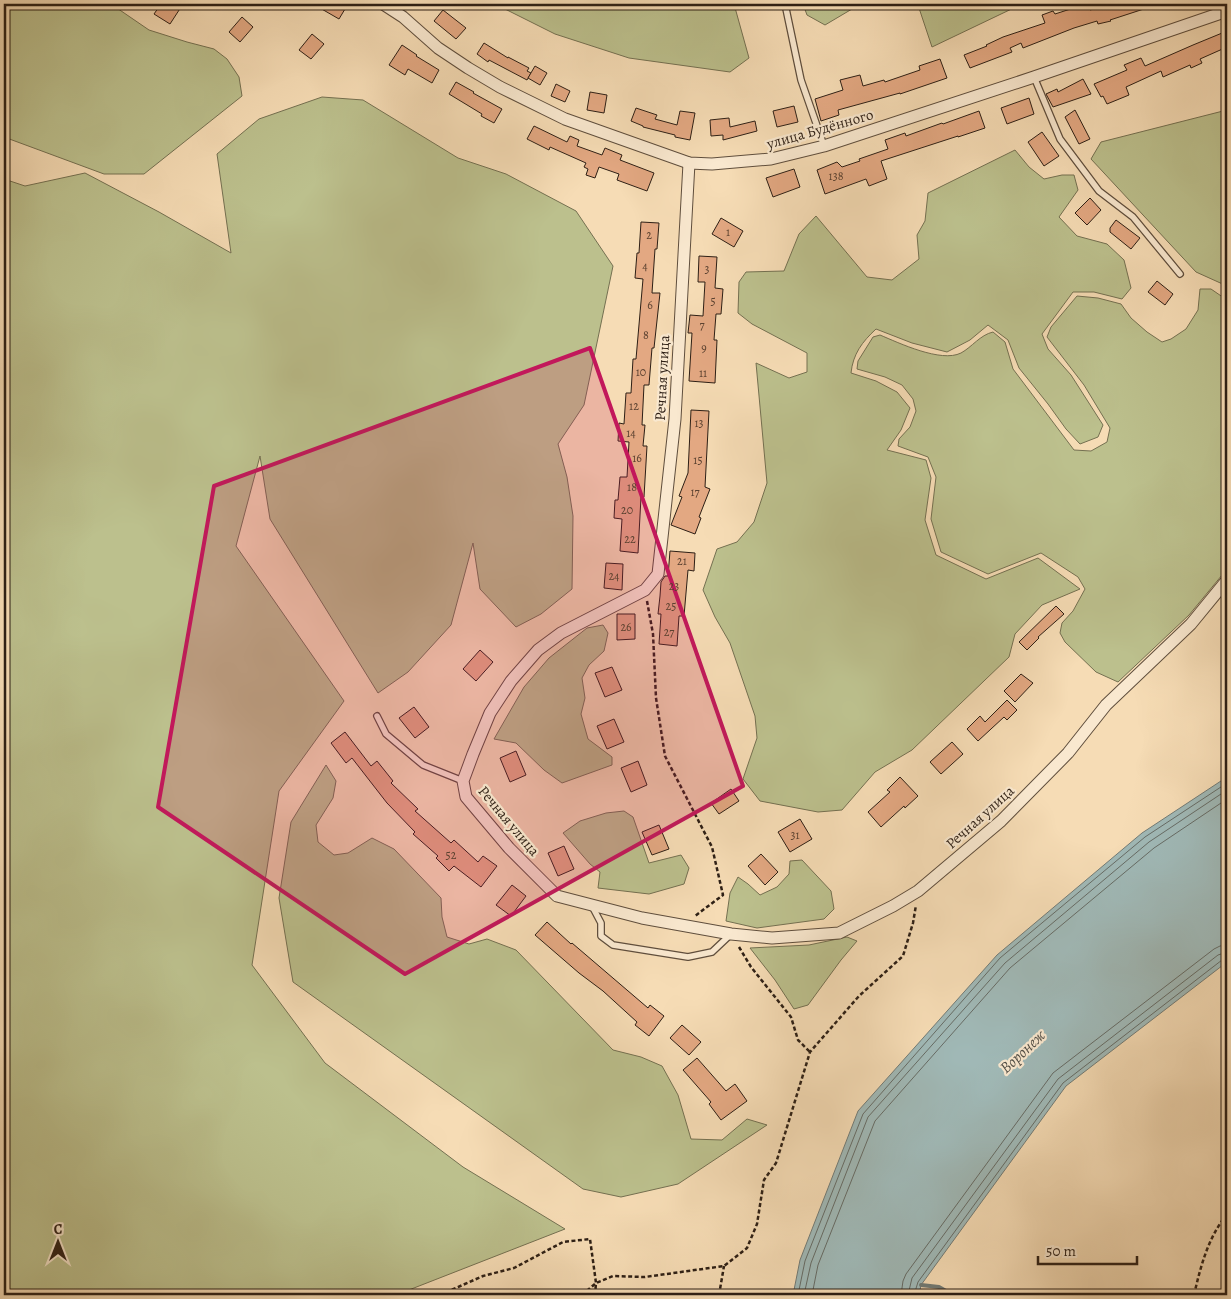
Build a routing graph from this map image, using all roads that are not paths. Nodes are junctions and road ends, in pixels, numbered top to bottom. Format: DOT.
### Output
graph roads {
  1 [pos="383,4"];
  2 [pos="785,4"];
  3 [pos="1227,11"];
  4 [pos="1034,77"];
  5 [pos="824,146"];
  6 [pos="689,162"];
  7 [pos="1180,274"];
  8 [pos="1227,580"];
  9 [pos="377,716"];
  10 [pos="463,781"];
  11 [pos="592,906"];
  12 [pos="731,934"];
  1 -- 6 [label="street, улица Будённого"];
  2 -- 5 [label="lane"];
  3 -- 4 [label="street, улица Будённого"];
  4 -- 5 [label="street, улица Будённого"];
  4 -- 7 [label="lane"];
  5 -- 6 [label="street, улица Будённого"];
  6 -- 10 [label="street, Речная улица"];
  8 -- 12 [label="street, Речная улица"];
  9 -- 10 [label="lane"];
  10 -- 11 [label="street, Речная улица"];
  11 -- 12 [label="street, Речная улица"];
  11 -- 12 [label="lane"];
}
